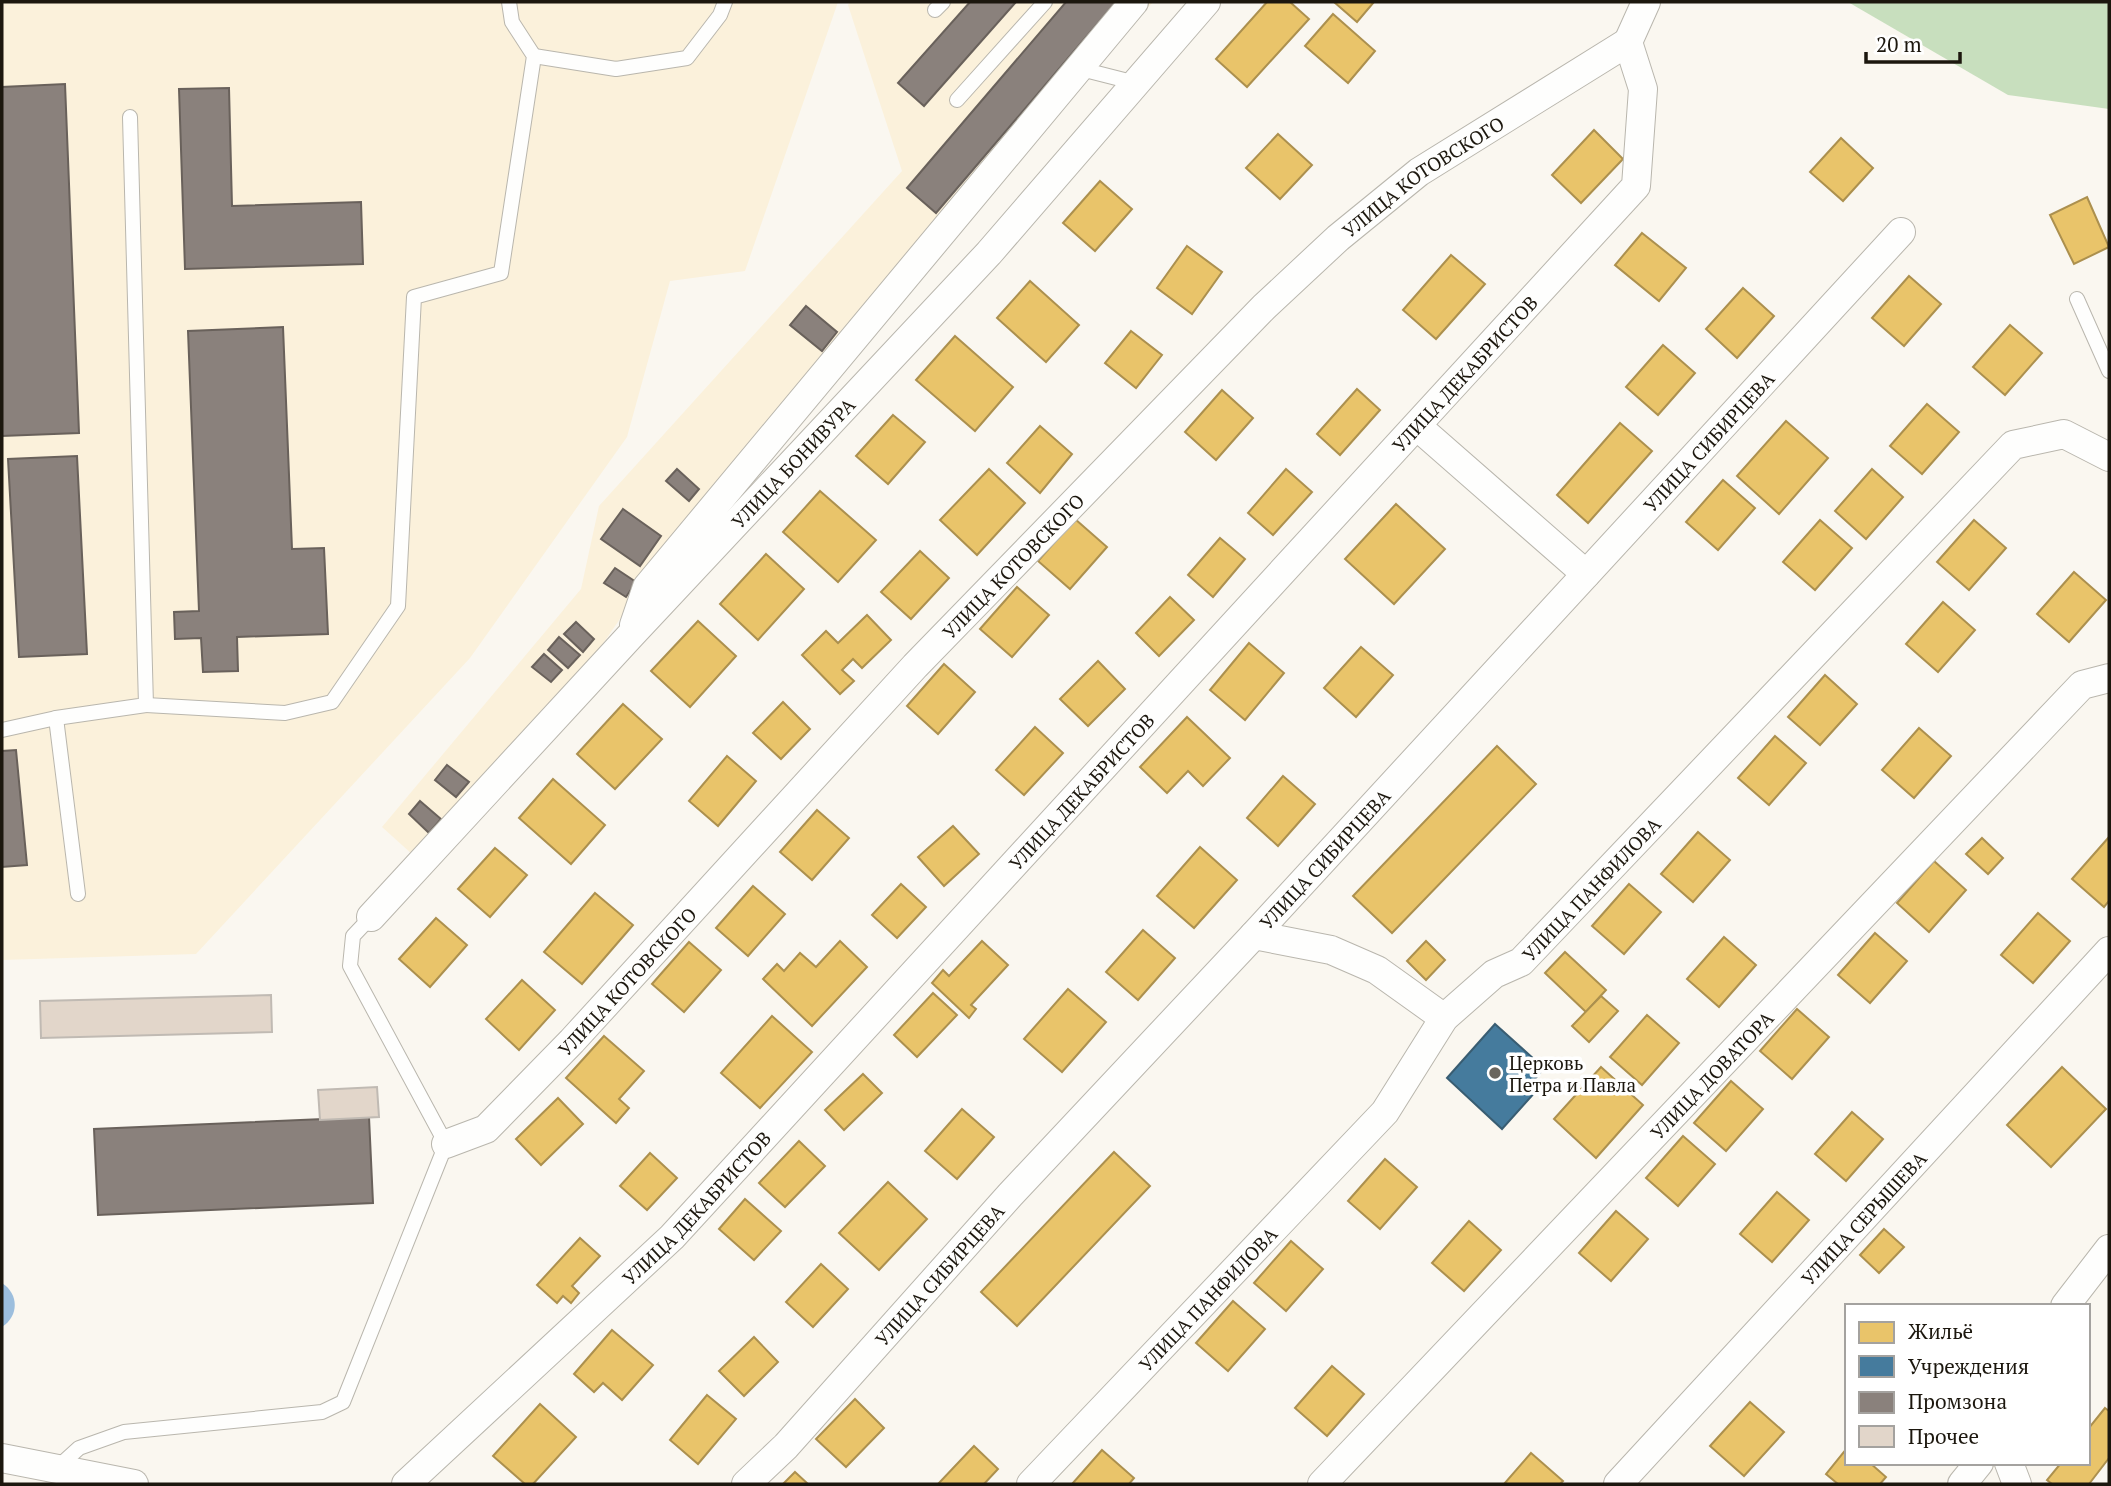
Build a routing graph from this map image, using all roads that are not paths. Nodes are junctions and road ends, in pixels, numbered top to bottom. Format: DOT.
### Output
graph roads {
  1 [pos="509,2"];
  2 [pos="725,2"];
  3 [pos="1045,2"];
  4 [pos="1134,2"];
  5 [pos="1206,2"];
  6 [pos="1646,2"];
  7 [pos="1628,42"];
  8 [pos="534,56"];
  9 [pos="1077,68"];
  10 [pos="1136,83"];
  11 [pos="957,100"];
  12 [pos="130,117"];
  13 [pos="1901,232"];
  14 [pos="2077,299"];
  15 [pos="2109,371"];
  16 [pos="1418,427"];
  17 [pos="2109,457"];
  18 [pos="1586,574"];
  19 [pos="631,635"];
  20 [pos="2109,678"];
  21 [pos="146,705"];
  22 [pos="56,718"];
  23 [pos="2,730"];
  24 [pos="78,894"];
  25 [pos="371,917"];
  26 [pos="1254,935"];
  27 [pos="2109,951"];
  28 [pos="1444,1018"];
  29 [pos="446,1144"];
  30 [pos="2109,1249"];
  31 [pos="2066,1304"];
  32 [pos="2,1458"];
  33 [pos="1977,1465"];
  34 [pos="2010,1465"];
  35 [pos="57,1468"];
  36 [pos="134,1484"];
  37 [pos="407,1484"];
  38 [pos="746,1484"];
  39 [pos="1031,1484"];
  40 [pos="1322,1484"];
  41 [pos="1618,1484"];
  42 [pos="1962,1484"];
  43 [pos="2017,1484"];
  1 -- 8 [label="lane"];
  2 -- 8 [label="lane"];
  3 -- 11 [label="lane"];
  4 -- 9 [label="street"];
  5 -- 10 [label="street, УЛИЦА БОНИВУРА"];
  6 -- 7 [label="street"];
  7 -- 16 [label="street, УЛИЦА ДЕКАБРИСТОВ"];
  7 -- 29 [label="street, УЛИЦА КОТОВСКОГО"];
  8 -- 21 [label="lane"];
  9 -- 10 [label="lane"];
  9 -- 19 [label="street"];
  10 -- 19 [label="street, УЛИЦА БОНИВУРА"];
  12 -- 21 [label="lane"];
  13 -- 18 [label="street, УЛИЦА СИБИРЦЕВА"];
  14 -- 15 [label="lane"];
  16 -- 18 [label="street"];
  16 -- 37 [label="street, УЛИЦА ДЕКАБРИСТОВ"];
  17 -- 28 [label="street, УЛИЦА ПАНФИЛОВА"];
  18 -- 26 [label="street, УЛИЦА СИБИРЦЕВА"];
  19 -- 25 [label="street, УЛИЦА БОНИВУРА"];
  20 -- 40 [label="street, УЛИЦА ДОВАТОРА"];
  21 -- 22 [label="lane"];
  22 -- 23 [label="lane"];
  22 -- 24 [label="lane"];
  25 -- 29 [label="lane"];
  26 -- 28 [label="street"];
  26 -- 38 [label="street, УЛИЦА СИБИРЦЕВА"];
  27 -- 41 [label="street, УЛИЦА СЕРЫШЕВА"];
  28 -- 39 [label="street, УЛИЦА ПАНФИЛОВА"];
  29 -- 35 [label="lane"];
  30 -- 31 [label="street"];
  32 -- 35 [label="street"];
  33 -- 42 [label="street"];
  34 -- 43 [label="street"];
  35 -- 36 [label="street"];
}
